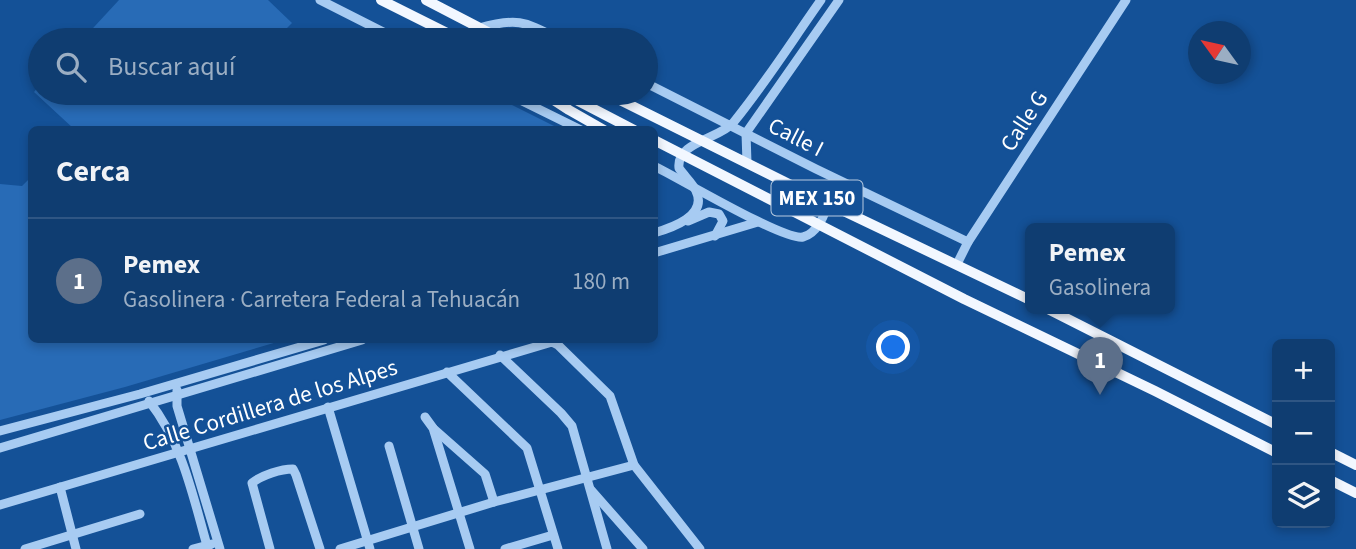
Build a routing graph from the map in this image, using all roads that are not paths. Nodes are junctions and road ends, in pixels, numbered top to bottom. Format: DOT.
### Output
graph roads {
  1 [pos="320,0"];
  2 [pos="381,0"];
  3 [pos="426,0"];
  4 [pos="821,0"];
  5 [pos="837,0"];
  6 [pos="1126,0"];
  7 [pos="375,28"];
  8 [pos="437,28"];
  9 [pos="478,28"];
  10 [pos="537,28"];
  11 [pos="658,89"];
  12 [pos="530,105"];
  13 [pos="561,105"];
  14 [pos="586,105"];
  15 [pos="630,105"];
  16 [pos="731,125"];
  17 [pos="573,126"];
  18 [pos="597,126"];
  19 [pos="626,126"];
  20 [pos="746,133"];
  21 [pos="658,142"];
  22 [pos="703,142"];
  23 [pos="681,154"];
  24 [pos="747,163"];
  25 [pos="658,168"];
  26 [pos="691,184"];
  27 [pos="827,203"];
  28 [pos="758,222"];
  29 [pos="683,224"];
  30 [pos="818,225"];
  31 [pos="658,232"];
  32 [pos="715,236"];
  33 [pos="968,242"];
  34 [pos="658,252"];
  35 [pos="957,264"];
  36 [pos="1025,298"];
  37 [pos="1058,314"];
  38 [pos="314,343"];
  39 [pos="352,343"];
  40 [pos="548,343"];
  41 [pos="554,343"];
  42 [pos="500,355"];
  43 [pos="447,372"];
  44 [pos="179,382"];
  45 [pos="140,394"];
  46 [pos="177,395"];
  47 [pos="151,403"];
  48 [pos="177,406"];
  49 [pos="328,407"];
  50 [pos="159,412"];
  51 [pos="425,417"];
  52 [pos="1272,422"];
  53 [pos="433,428"];
  54 [pos="0,431"];
  55 [pos="389,446"];
  56 [pos="0,448"];
  57 [pos="185,451"];
  58 [pos="1272,451"];
  59 [pos="1335,454"];
  60 [pos="634,465"];
  61 [pos="1356,465"];
  62 [pos="587,482"];
  63 [pos="1335,482"];
  64 [pos="60,487"];
  65 [pos="540,489"];
  66 [pos="1356,493"];
  67 [pos="494,502"];
  68 [pos="0,505"];
  69 [pos="458,512"];
  70 [pos="140,514"];
  71 [pos="412,527"];
  72 [pos="72,535"];
  73 [pos="553,535"];
  74 [pos="369,544"];
  75 [pos="218,545"];
  76 [pos="207,547"];
  77 [pos="25,549"];
  78 [pos="76,549"];
  79 [pos="193,549"];
  80 [pos="270,549"];
  81 [pos="320,549"];
  82 [pos="340,549"];
  83 [pos="419,549"];
  84 [pos="470,549"];
  85 [pos="505,549"];
  86 [pos="558,549"];
  87 [pos="607,549"];
  88 [pos="643,549"];
  89 [pos="700,549"];
  1 -- 7 [label="street"];
  2 -- 8 [label="main road"];
  3 -- 9 [label="main road"];
  4 -- 16 [label="street"];
  5 -- 20 [label="street"];
  6 -- 33 [label="street, Calle G"];
  9 -- 10 [label="street"];
  11 -- 16 [label="street, Calle I"];
  12 -- 17 [label="street"];
  13 -- 18 [label="main road"];
  14 -- 19 [label="main road"];
  15 -- 22 [label="main road, MEX 150"];
  16 -- 20 [label="street, Calle I"];
  16 -- 22 [label="street"];
  20 -- 24 [label="street"];
  20 -- 33 [label="street, Calle I"];
  21 -- 23 [label="main road, MEX 150"];
  22 -- 23 [label="street"];
  22 -- 24 [label="main road, MEX 150"];
  23 -- 26 [label="street"];
  23 -- 30 [label="main road, MEX 150"];
  24 -- 27 [label="main road, MEX 150"];
  25 -- 26 [label="street"];
  26 -- 28 [label="street"];
  26 -- 29 [label="street"];
  27 -- 30 [label="street"];
  27 -- 35 [label="main road, MEX 150"];
  28 -- 30 [label="street"];
  28 -- 32 [label="street"];
  29 -- 31 [label="street"];
  29 -- 32 [label="street"];
  30 -- 58 [label="main road, MEX 150"];
  32 -- 34 [label="street"];
  33 -- 35 [label="street, Calle G"];
  35 -- 36 [label="main road, MEX 150"];
  37 -- 52 [label="main road"];
  38 -- 44 [label="street"];
  39 -- 46 [label="street"];
  40 -- 42 [label="street, Calle Cordillera de los Alpes"];
  41 -- 60 [label="street, Calle Cordillera de los Alpes"];
  42 -- 43 [label="street, Calle Cordillera de los Alpes"];
  42 -- 62 [label="street"];
  43 -- 49 [label="street, Calle Cordillera de los Alpes"];
  43 -- 65 [label="street"];
  44 -- 45 [label="street"];
  44 -- 46 [label="street"];
  45 -- 47 [label="street"];
  45 -- 54 [label="street"];
  46 -- 47 [label="street"];
  46 -- 48 [label="street"];
  47 -- 50 [label="street"];
  47 -- 56 [label="street"];
  48 -- 50 [label="street"];
  48 -- 57 [label="street"];
  49 -- 57 [label="street, Calle Cordillera de los Alpes"];
  49 -- 74 [label="street"];
  50 -- 57 [label="street"];
  51 -- 53 [label="street"];
  53 -- 67 [label="street"];
  53 -- 69 [label="street"];
  55 -- 71 [label="street"];
  57 -- 64 [label="street, Calle Cordillera de los Alpes"];
  57 -- 75 [label="street"];
  57 -- 76 [label="street"];
  59 -- 61 [label="main road"];
  60 -- 62 [label="street"];
  60 -- 89 [label="street"];
  62 -- 65 [label="street"];
  62 -- 87 [label="street"];
  62 -- 88 [label="street"];
  63 -- 66 [label="main road"];
  64 -- 68 [label="street, Calle Cordillera de los Alpes"];
  64 -- 72 [label="street"];
  65 -- 67 [label="street"];
  65 -- 73 [label="street"];
  67 -- 69 [label="street"];
  69 -- 71 [label="street"];
  69 -- 84 [label="street"];
  70 -- 72 [label="street"];
  71 -- 74 [label="street"];
  71 -- 83 [label="street"];
  72 -- 77 [label="street"];
  72 -- 78 [label="street"];
  73 -- 85 [label="street"];
  73 -- 86 [label="street"];
  74 -- 82 [label="street"];
  75 -- 76 [label="street"];
  76 -- 79 [label="street"];
  80 -- 81 [label="street"];
}
